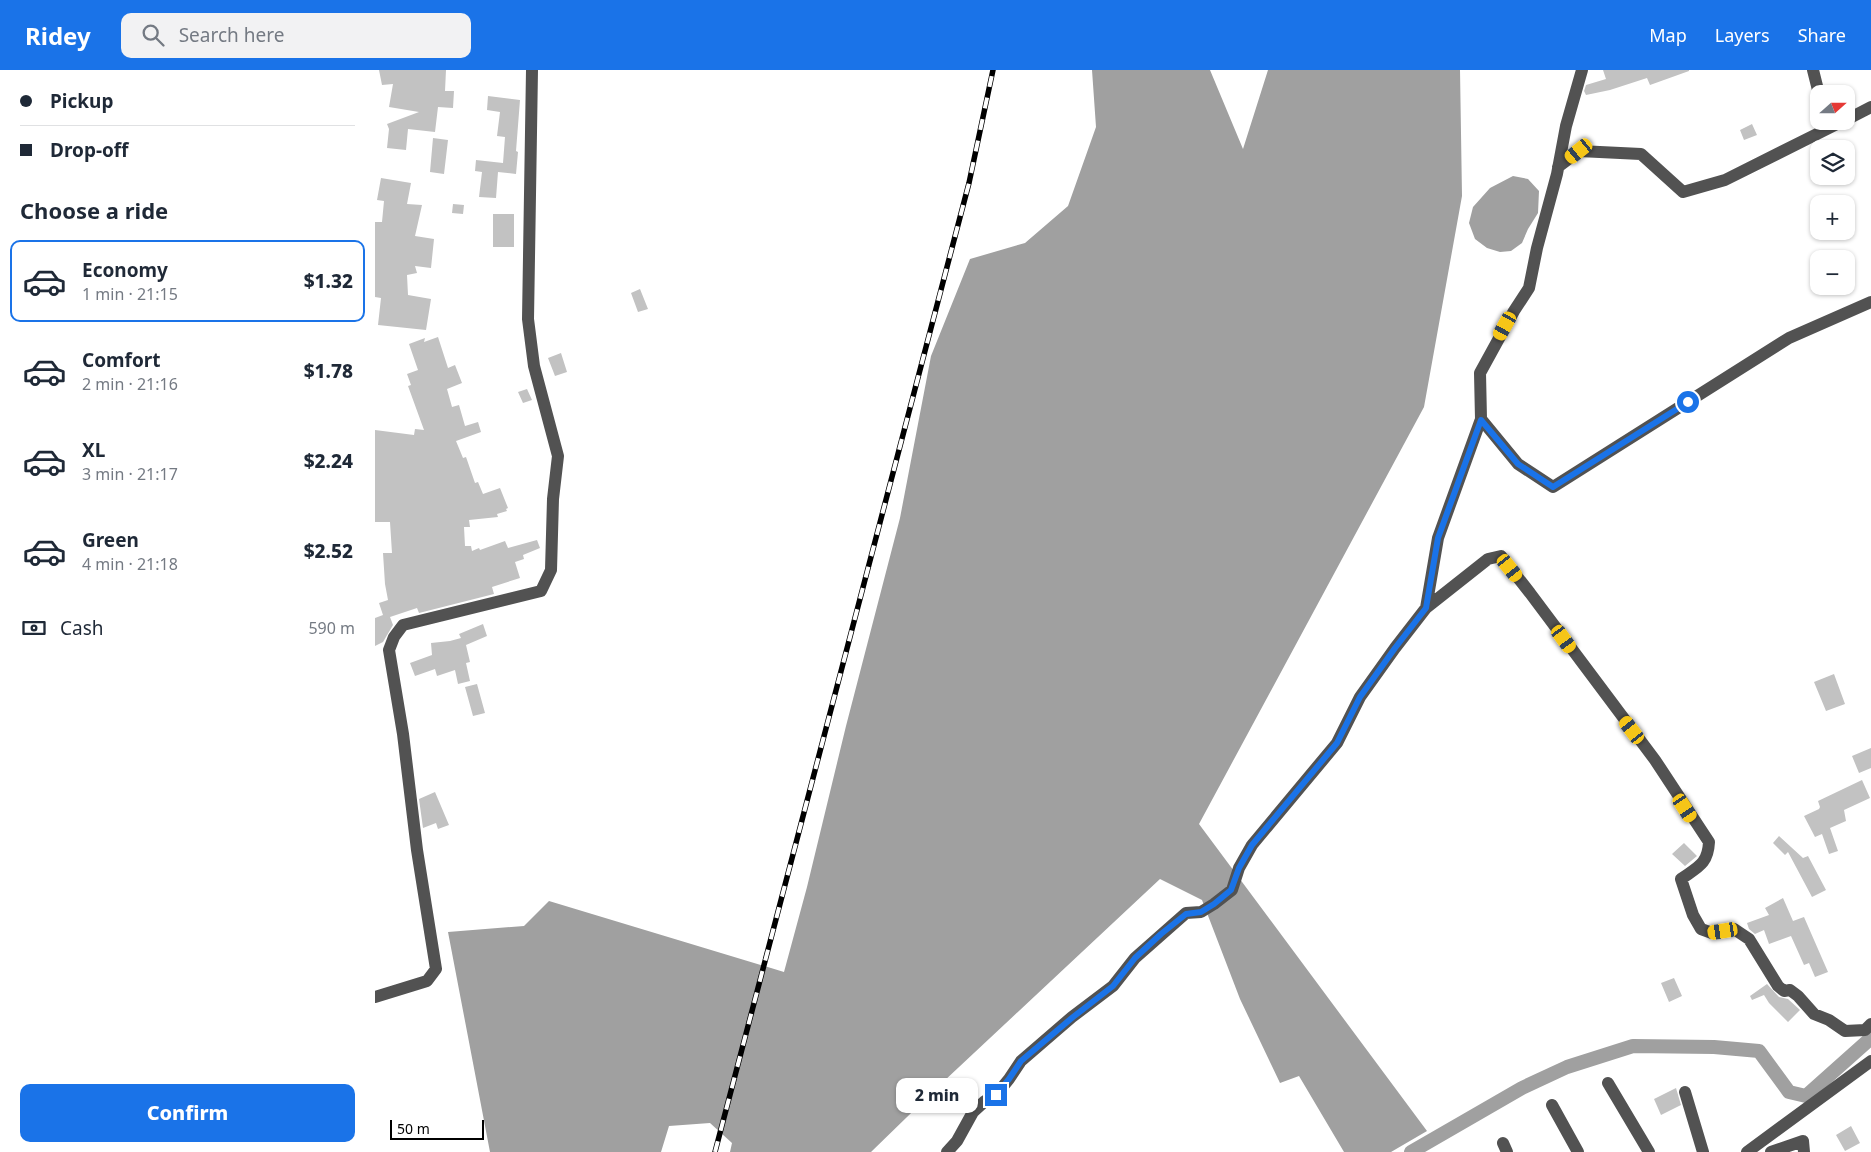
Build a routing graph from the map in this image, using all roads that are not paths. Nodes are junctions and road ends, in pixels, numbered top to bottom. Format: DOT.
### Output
graph roads {
  1 [pos="532,70"];
  2 [pos="1582,70"];
  3 [pos="1813,70"];
  4 [pos="1817,85"];
  5 [pos="1871,108"];
  6 [pos="1855,115"];
  7 [pos="1818,130"];
  8 [pos="1558,168"];
  9 [pos="1871,302"];
  10 [pos="1481,420"];
  11 [pos="1426,608"];
  12 [pos="375,997"];
  13 [pos="1871,1024"];
  14 [pos="1871,1061"];
  15 [pos="1608,1083"];
  16 [pos="1685,1092"];
  17 [pos="1552,1105"];
  18 [pos="947,1152"];
  19 [pos="1578,1152"];
  20 [pos="1649,1152"];
  21 [pos="1703,1152"];
  22 [pos="1747,1152"];
  23 [pos="1771,1152"];
  24 [pos="1804,1152"];
  1 -- 12 [label="street"];
  2 -- 8 [label="street"];
  3 -- 4 [label="street"];
  5 -- 6 [label="street"];
  7 -- 8 [label="street"];
  8 -- 10 [label="street"];
  9 -- 10 [label="street"];
  10 -- 11 [label="street"];
  11 -- 13 [label="street"];
  11 -- 18 [label="street"];
  14 -- 22 [label="street"];
  15 -- 20 [label="street"];
  16 -- 21 [label="street"];
  17 -- 19 [label="street"];
  23 -- 24 [label="street"];
}
